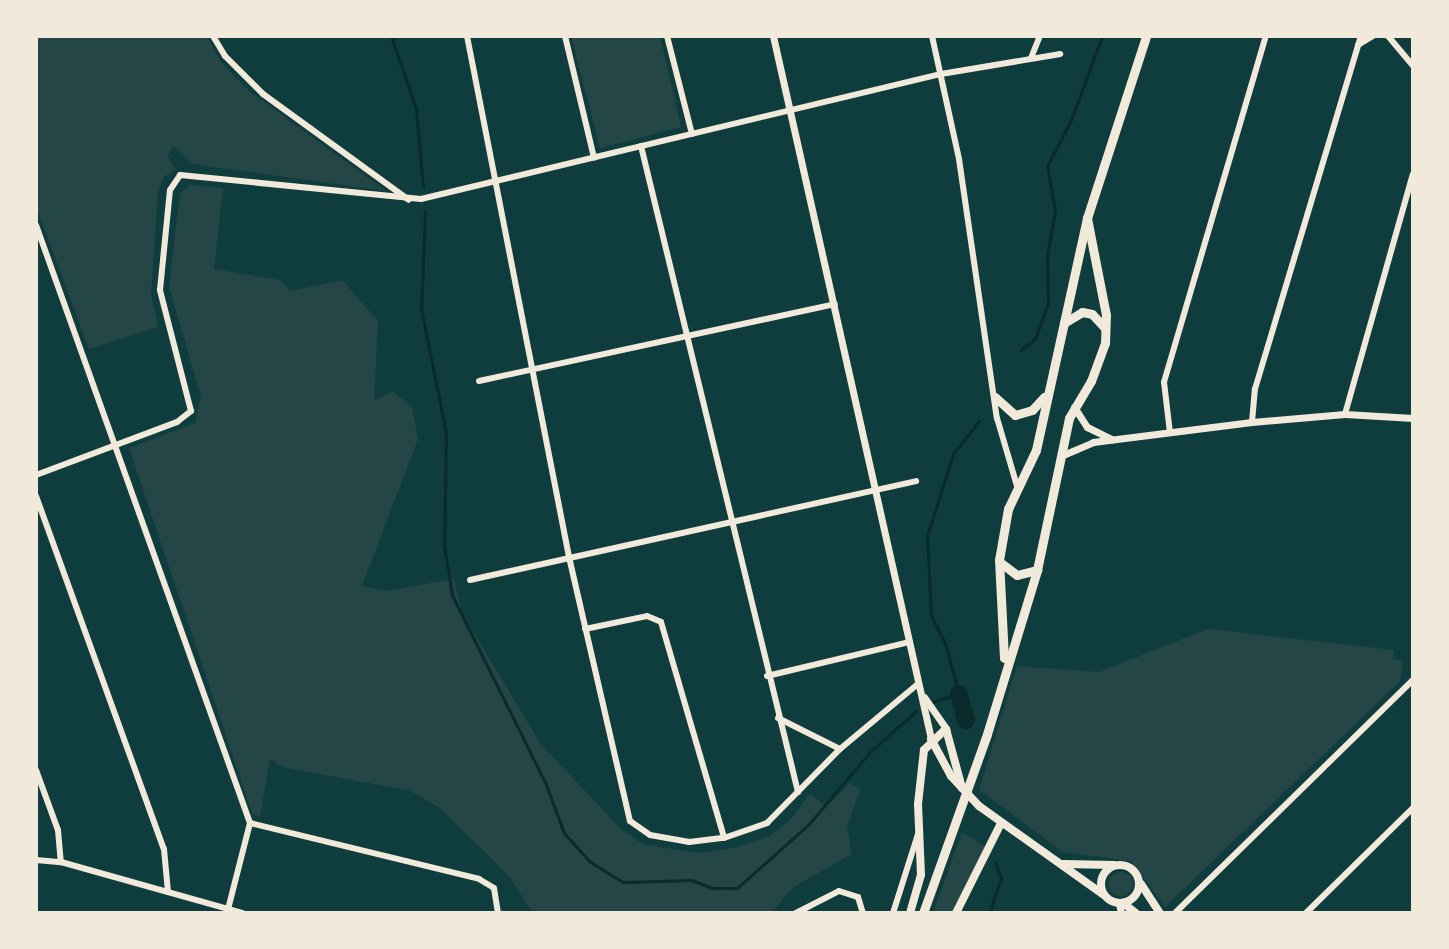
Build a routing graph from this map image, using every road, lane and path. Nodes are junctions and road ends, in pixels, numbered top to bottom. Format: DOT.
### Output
graph roads {
  1 [pos="213,36"];
  2 [pos="467,36"];
  3 [pos="565,36"];
  4 [pos="667,36"];
  5 [pos="773,36"];
  6 [pos="932,36"];
  7 [pos="1040,36"];
  8 [pos="1146,36"];
  9 [pos="1266,36"];
  10 [pos="1361,36"];
  11 [pos="1373,36"];
  12 [pos="1388,36"];
  13 [pos="1358,45"];
  14 [pos="1060,54"];
  15 [pos="1031,58"];
  16 [pos="1413,66"];
  17 [pos="941,74"];
  18 [pos="790,111"];
  19 [pos="692,134"];
  20 [pos="641,146"];
  21 [pos="594,158"];
  22 [pos="1413,174"];
  23 [pos="495,182"];
  24 [pos="409,200"];
  25 [pos="1087,218"];
  26 [pos="36,225"];
  27 [pos="835,304"];
  28 [pos="1064,323"];
  29 [pos="1107,331"];
  30 [pos="687,338"];
  31 [pos="532,372"];
  32 [pos="479,381"];
  33 [pos="1048,391"];
  34 [pos="995,397"];
  35 [pos="1073,406"];
  36 [pos="1345,414"];
  37 [pos="1413,418"];
  38 [pos="1252,422"];
  39 [pos="1170,433"];
  40 [pos="1114,440"];
  41 [pos="116,446"];
  42 [pos="1063,455"];
  43 [pos="36,475"];
  44 [pos="916,481"];
  45 [pos="875,486"];
  46 [pos="1017,486"];
  47 [pos="36,496"];
  48 [pos="729,519"];
  49 [pos="569,557"];
  50 [pos="999,560"];
  51 [pos="1037,570"];
  52 [pos="470,580"];
  53 [pos="585,629"];
  54 [pos="910,642"];
  55 [pos="1004,669"];
  56 [pos="767,676"];
  57 [pos="1413,680"];
  58 [pos="919,683"];
  59 [pos="923,695"];
  60 [pos="777,718"];
  61 [pos="946,729"];
  62 [pos="931,739"];
  63 [pos="953,747"];
  64 [pos="840,749"];
  65 [pos="939,754"];
  66 [pos="36,770"];
  67 [pos="962,788"];
  68 [pos="798,792"];
  69 [pos="1413,808"];
  70 [pos="250,823"];
  71 [pos="1001,823"];
  72 [pos="919,831"];
  73 [pos="724,838"];
  74 [pos="36,860"];
  75 [pos="61,862"];
  76 [pos="1063,864"];
  77 [pos="1120,865"];
  78 [pos="1140,882"];
  79 [pos="168,892"];
  80 [pos="1104,895"];
  81 [pos="1121,907"];
  82 [pos="228,909"];
  83 [pos="242,913"];
  84 [pos="498,913"];
  85 [pos="796,913"];
  86 [pos="863,913"];
  87 [pos="893,913"];
  88 [pos="910,913"];
  89 [pos="923,913"];
  90 [pos="956,913"];
  91 [pos="1136,913"];
  92 [pos="1160,913"];
  93 [pos="1175,913"];
  94 [pos="1306,913"];
  1 -- 24 [label="street"];
  2 -- 23 [label="street"];
  3 -- 21 [label="street"];
  4 -- 19 [label="street"];
  5 -- 18 [label="street"];
  6 -- 17 [label="street"];
  7 -- 15 [label="street"];
  8 -- 25 [label="main road"];
  9 -- 39 [label="street"];
  10 -- 13 [label="street"];
  11 -- 13 [label="street"];
  12 -- 16 [label="street"];
  13 -- 38 [label="street"];
  14 -- 15 [label="street"];
  15 -- 17 [label="street"];
  17 -- 18 [label="street"];
  17 -- 34 [label="street"];
  18 -- 19 [label="street"];
  18 -- 27 [label="street"];
  19 -- 20 [label="street"];
  20 -- 21 [label="street"];
  20 -- 30 [label="street"];
  21 -- 23 [label="street"];
  22 -- 36 [label="street"];
  23 -- 24 [label="street"];
  23 -- 31 [label="street"];
  24 -- 41 [label="street"];
  25 -- 28 [label="main road"];
  25 -- 29 [label="main road"];
  26 -- 41 [label="street"];
  27 -- 30 [label="street"];
  27 -- 45 [label="street"];
  28 -- 29 [label="main road"];
  28 -- 33 [label="main road"];
  29 -- 35 [label="main road"];
  30 -- 31 [label="street"];
  30 -- 48 [label="street"];
  31 -- 32 [label="street"];
  31 -- 49 [label="street"];
  33 -- 34 [label="main road"];
  33 -- 46 [label="main road"];
  34 -- 46 [label="street"];
  35 -- 40 [label="street"];
  35 -- 42 [label="main road"];
  36 -- 37 [label="street"];
  36 -- 38 [label="street"];
  38 -- 39 [label="street"];
  39 -- 40 [label="street"];
  40 -- 42 [label="street"];
  41 -- 43 [label="street"];
  41 -- 70 [label="street"];
  42 -- 51 [label="main road"];
  44 -- 45 [label="street"];
  45 -- 48 [label="street"];
  45 -- 54 [label="street"];
  46 -- 50 [label="main road"];
  47 -- 79 [label="street"];
  48 -- 49 [label="street"];
  48 -- 56 [label="street"];
  49 -- 52 [label="street"];
  49 -- 53 [label="street"];
  50 -- 51 [label="main road"];
  50 -- 55 [label="main road"];
  51 -- 55 [label="main road"];
  53 -- 73 [label="street"];
  53 -- 73 [label="street"];
  54 -- 56 [label="street"];
  54 -- 58 [label="street"];
  55 -- 89 [label="main road"];
  56 -- 60 [label="street"];
  57 -- 93 [label="street"];
  58 -- 59 [label="street"];
  58 -- 64 [label="street"];
  59 -- 61 [label="street"];
  59 -- 62 [label="street"];
  60 -- 64 [label="street"];
  60 -- 68 [label="street"];
  61 -- 62 [label="main road"];
  61 -- 63 [label="main road"];
  62 -- 65 [label="main road"];
  62 -- 72 [label="main road"];
  63 -- 65 [label="main road"];
  63 -- 67 [label="main road"];
  64 -- 68 [label="street"];
  65 -- 67 [label="main road"];
  66 -- 75 [label="street"];
  67 -- 71 [label="main road"];
  68 -- 73 [label="street"];
  69 -- 94 [label="street"];
  70 -- 82 [label="street"];
  70 -- 84 [label="street"];
  71 -- 76 [label="main road"];
  71 -- 90 [label="main road"];
  72 -- 87 [label="street"];
  72 -- 88 [label="main road"];
  74 -- 75 [label="street"];
  75 -- 79 [label="street"];
  76 -- 77 [label="main road"];
  76 -- 80 [label="main road"];
  77 -- 78 [label="main road"];
  77 -- 80 [label="main road"];
  78 -- 81 [label="main road"];
  78 -- 92 [label="main road"];
  79 -- 82 [label="street"];
  80 -- 81 [label="main road"];
  81 -- 91 [label="main road"];
  82 -- 83 [label="street"];
  85 -- 86 [label="street"];
}
